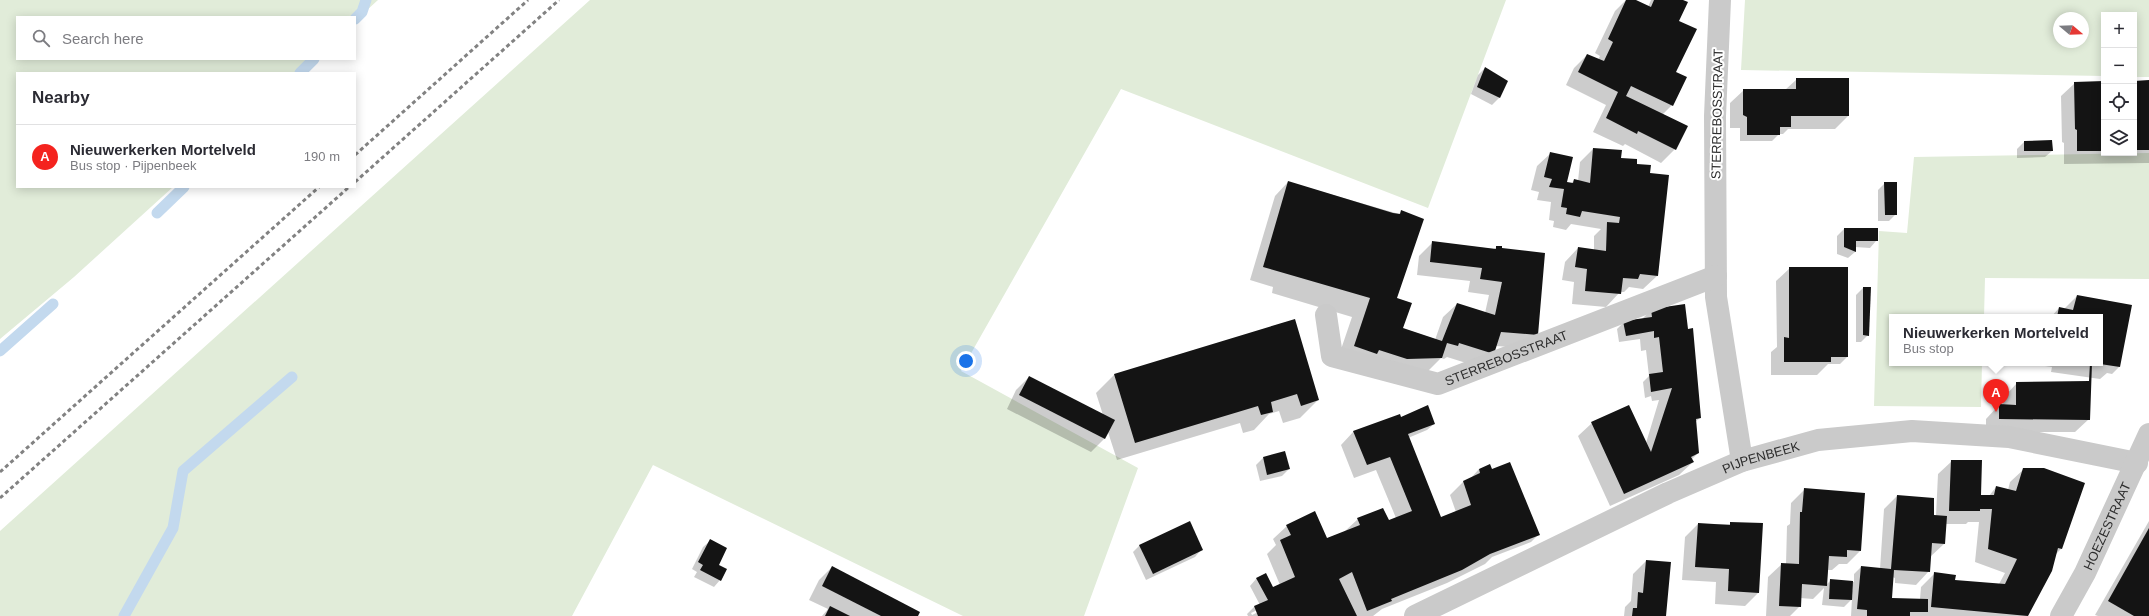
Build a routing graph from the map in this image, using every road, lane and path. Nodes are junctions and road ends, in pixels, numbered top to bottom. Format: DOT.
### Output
graph roads {
  1 [pos="1720,0"];
  2 [pos="1716,276"];
  3 [pos="1326,315"];
  4 [pos="2149,434"];
  5 [pos="1742,461"];
  6 [pos="2137,463"];
  7 [pos="1415,616"];
  8 [pos="2061,616"];
  1 -- 2 [label="street, STERREBOSSTRAAT"];
  2 -- 3 [label="street, STERREBOSSTRAAT"];
  2 -- 5 [label="street, STERREBOSSTRAAT"];
  4 -- 6 [label="street, HOEZESTRAAT"];
  5 -- 6 [label="street, PIJPENBEEK"];
  5 -- 7 [label="street, PIJPENBEEK"];
  6 -- 8 [label="street, HOEZESTRAAT"];
}
